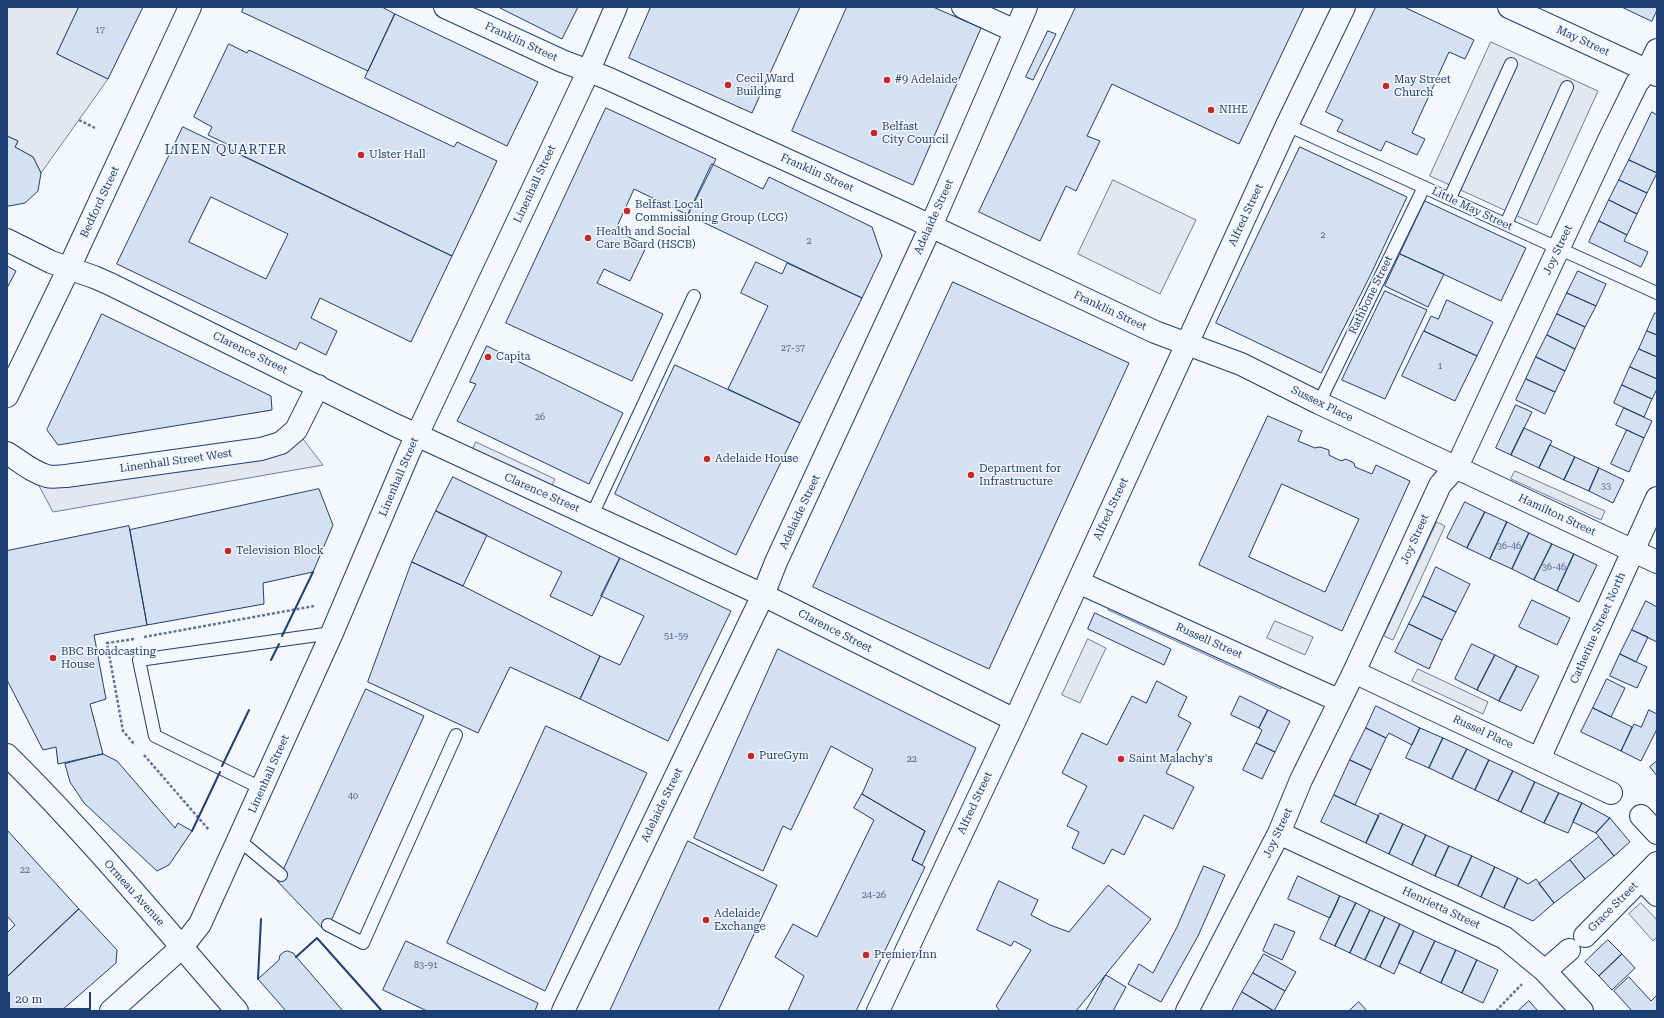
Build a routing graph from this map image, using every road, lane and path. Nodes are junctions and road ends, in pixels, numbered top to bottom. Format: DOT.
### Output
graph roads {
  1 [pos="190,7"];
  2 [pos="445,7"];
  3 [pos="616,7"];
  4 [pos="962,7"];
  5 [pos="1026,7"];
  6 [pos="1344,7"];
  7 [pos="1509,7"];
  8 [pos="1015,31"];
  9 [pos="1657,50"];
  10 [pos="1511,64"];
  11 [pos="588,70"];
  12 [pos="1652,73"];
  13 [pos="1567,88"];
  14 [pos="79,120"];
  15 [pos="1287,125"];
  16 [pos="95,128"];
  17 [pos="1424,187"];
  18 [pos="1450,198"];
  19 [pos="1506,224"];
  20 [pos="931,226"];
  21 [pos="7,240"];
  22 [pos="1559,248"];
  23 [pos="69,268"];
  24 [pos="1657,293"];
  25 [pos="694,296"];
  26 [pos="1186,345"];
  27 [pos="318,386"];
  28 [pos="7,396"];
  29 [pos="1319,403"];
  30 [pos="417,435"];
  31 [pos="7,454"];
  32 [pos="1456,467"];
  33 [pos="1657,498"];
  34 [pos="592,515"];
  35 [pos="1632,550"];
  36 [pos="1657,562"];
  37 [pos="1078,582"];
  38 [pos="763,595"];
  39 [pos="314,606"];
  40 [pos="332,633"];
  41 [pos="1354,672"];
  42 [pos="1340,701"];
  43 [pos="1015,720"];
  44 [pos="456,734"];
  45 [pos="7,741"];
  46 [pos="138,748"];
  47 [pos="143,754"];
  48 [pos="7,755"];
  49 [pos="1539,759"];
  50 [pos="29,777"];
  51 [pos="263,789"];
  52 [pos="1611,793"];
  53 [pos="1641,816"];
  54 [pos="209,830"];
  55 [pos="1279,833"];
  56 [pos="1657,834"];
  57 [pos="239,840"];
  58 [pos="1657,863"];
  59 [pos="281,876"];
  60 [pos="1641,879"];
  61 [pos="1657,895"];
  62 [pos="328,925"];
  63 [pos="182,947"];
  64 [pos="1545,971"];
  65 [pos="111,1011"];
  66 [pos="238,1011"];
  67 [pos="563,1011"];
  68 [pos="878,1011"];
  69 [pos="1187,1011"];
  70 [pos="1496,1011"];
  71 [pos="1582,1011"];
  1 -- 23 [label="street, Bedford Street"];
  2 -- 11 [label="street, Franklin Street"];
  3 -- 11 [label="street, Linenhall Street"];
  4 -- 8 [label="street"];
  5 -- 8 [label="street, Adelaide Street"];
  6 -- 15 [label="street, Alfred Street"];
  7 -- 12 [label="street, May Street"];
  8 -- 20 [label="street, Adelaide Street"];
  9 -- 12 [label="street, Joy Street"];
  10 -- 18 [label="lane"];
  11 -- 20 [label="street, Franklin Street"];
  11 -- 30 [label="street, Linenhall Street"];
  12 -- 22 [label="street, Joy Street"];
  13 -- 19 [label="lane"];
  14 -- 16 [label="path"];
  15 -- 17 [label="lane, Little May Street"];
  15 -- 26 [label="street, Alfred Street"];
  17 -- 18 [label="lane, Little May Street"];
  17 -- 29 [label="lane, Rathbone Street"];
  18 -- 19 [label="lane, Little May Street"];
  19 -- 22 [label="lane, Little May Street"];
  20 -- 26 [label="street, Franklin Street"];
  20 -- 38 [label="street, Adelaide Street"];
  21 -- 23 [label="street, Clarence Street"];
  22 -- 24 [label="lane, Little May Street"];
  22 -- 32 [label="street, Joy Street"];
  23 -- 27 [label="street, Clarence Street"];
  23 -- 28 [label="street, Bedford Street"];
  25 -- 34 [label="lane"];
  26 -- 29 [label="street, Sussex Place"];
  26 -- 37 [label="street, Alfred Street"];
  27 -- 30 [label="street, Clarence Street"];
  27 -- 31 [label="street, Linenhall Street West"];
  29 -- 32 [label="street, Sussex Place"];
  30 -- 34 [label="street, Clarence Street"];
  30 -- 40 [label="street, Linenhall Street"];
  32 -- 35 [label="street, Hamilton Street"];
  32 -- 41 [label="street, Joy Street"];
  33 -- 35 [label="street, Catherine Street North"];
  34 -- 38 [label="street, Clarence Street"];
  35 -- 36 [label="street, Hamilton Street"];
  35 -- 49 [label="street, Catherine Street North"];
  37 -- 42 [label="street, Russell Street"];
  37 -- 43 [label="street, Alfred Street"];
  38 -- 43 [label="street, Clarence Street"];
  38 -- 67 [label="street, Adelaide Street"];
  39 -- 46 [label="path"];
  40 -- 51 [label="street, Linenhall Street"];
  40 -- 51 [label="lane"];
  41 -- 42 [label="street, Joy Street"];
  41 -- 49 [label="street, Russel Place"];
  42 -- 55 [label="street, Joy Street"];
  43 -- 68 [label="street, Alfred Street"];
  44 -- 62 [label="lane"];
  45 -- 50 [label="street, Ormeau Avenue"];
  47 -- 54 [label="path"];
  48 -- 50 [label="street, Ormeau Avenue"];
  49 -- 52 [label="street, Russel Place"];
  50 -- 63 [label="street, Ormeau Avenue"];
  51 -- 57 [label="street, Linenhall Street"];
  53 -- 56 [label="street"];
  55 -- 64 [label="street, Henrietta Street"];
  55 -- 69 [label="street, Joy Street"];
  57 -- 59 [label="lane"];
  57 -- 63 [label="street, Linenhall Street"];
  58 -- 60 [label="street, Grace Street"];
  60 -- 61 [label="street, Grace Street"];
  60 -- 64 [label="street, Grace Street"];
  63 -- 65 [label="street, Linenhall Street"];
  63 -- 66 [label="street, Ormeau Avenue"];
  64 -- 70 [label="path"];
  64 -- 71 [label="street, Henrietta Street"];
}
